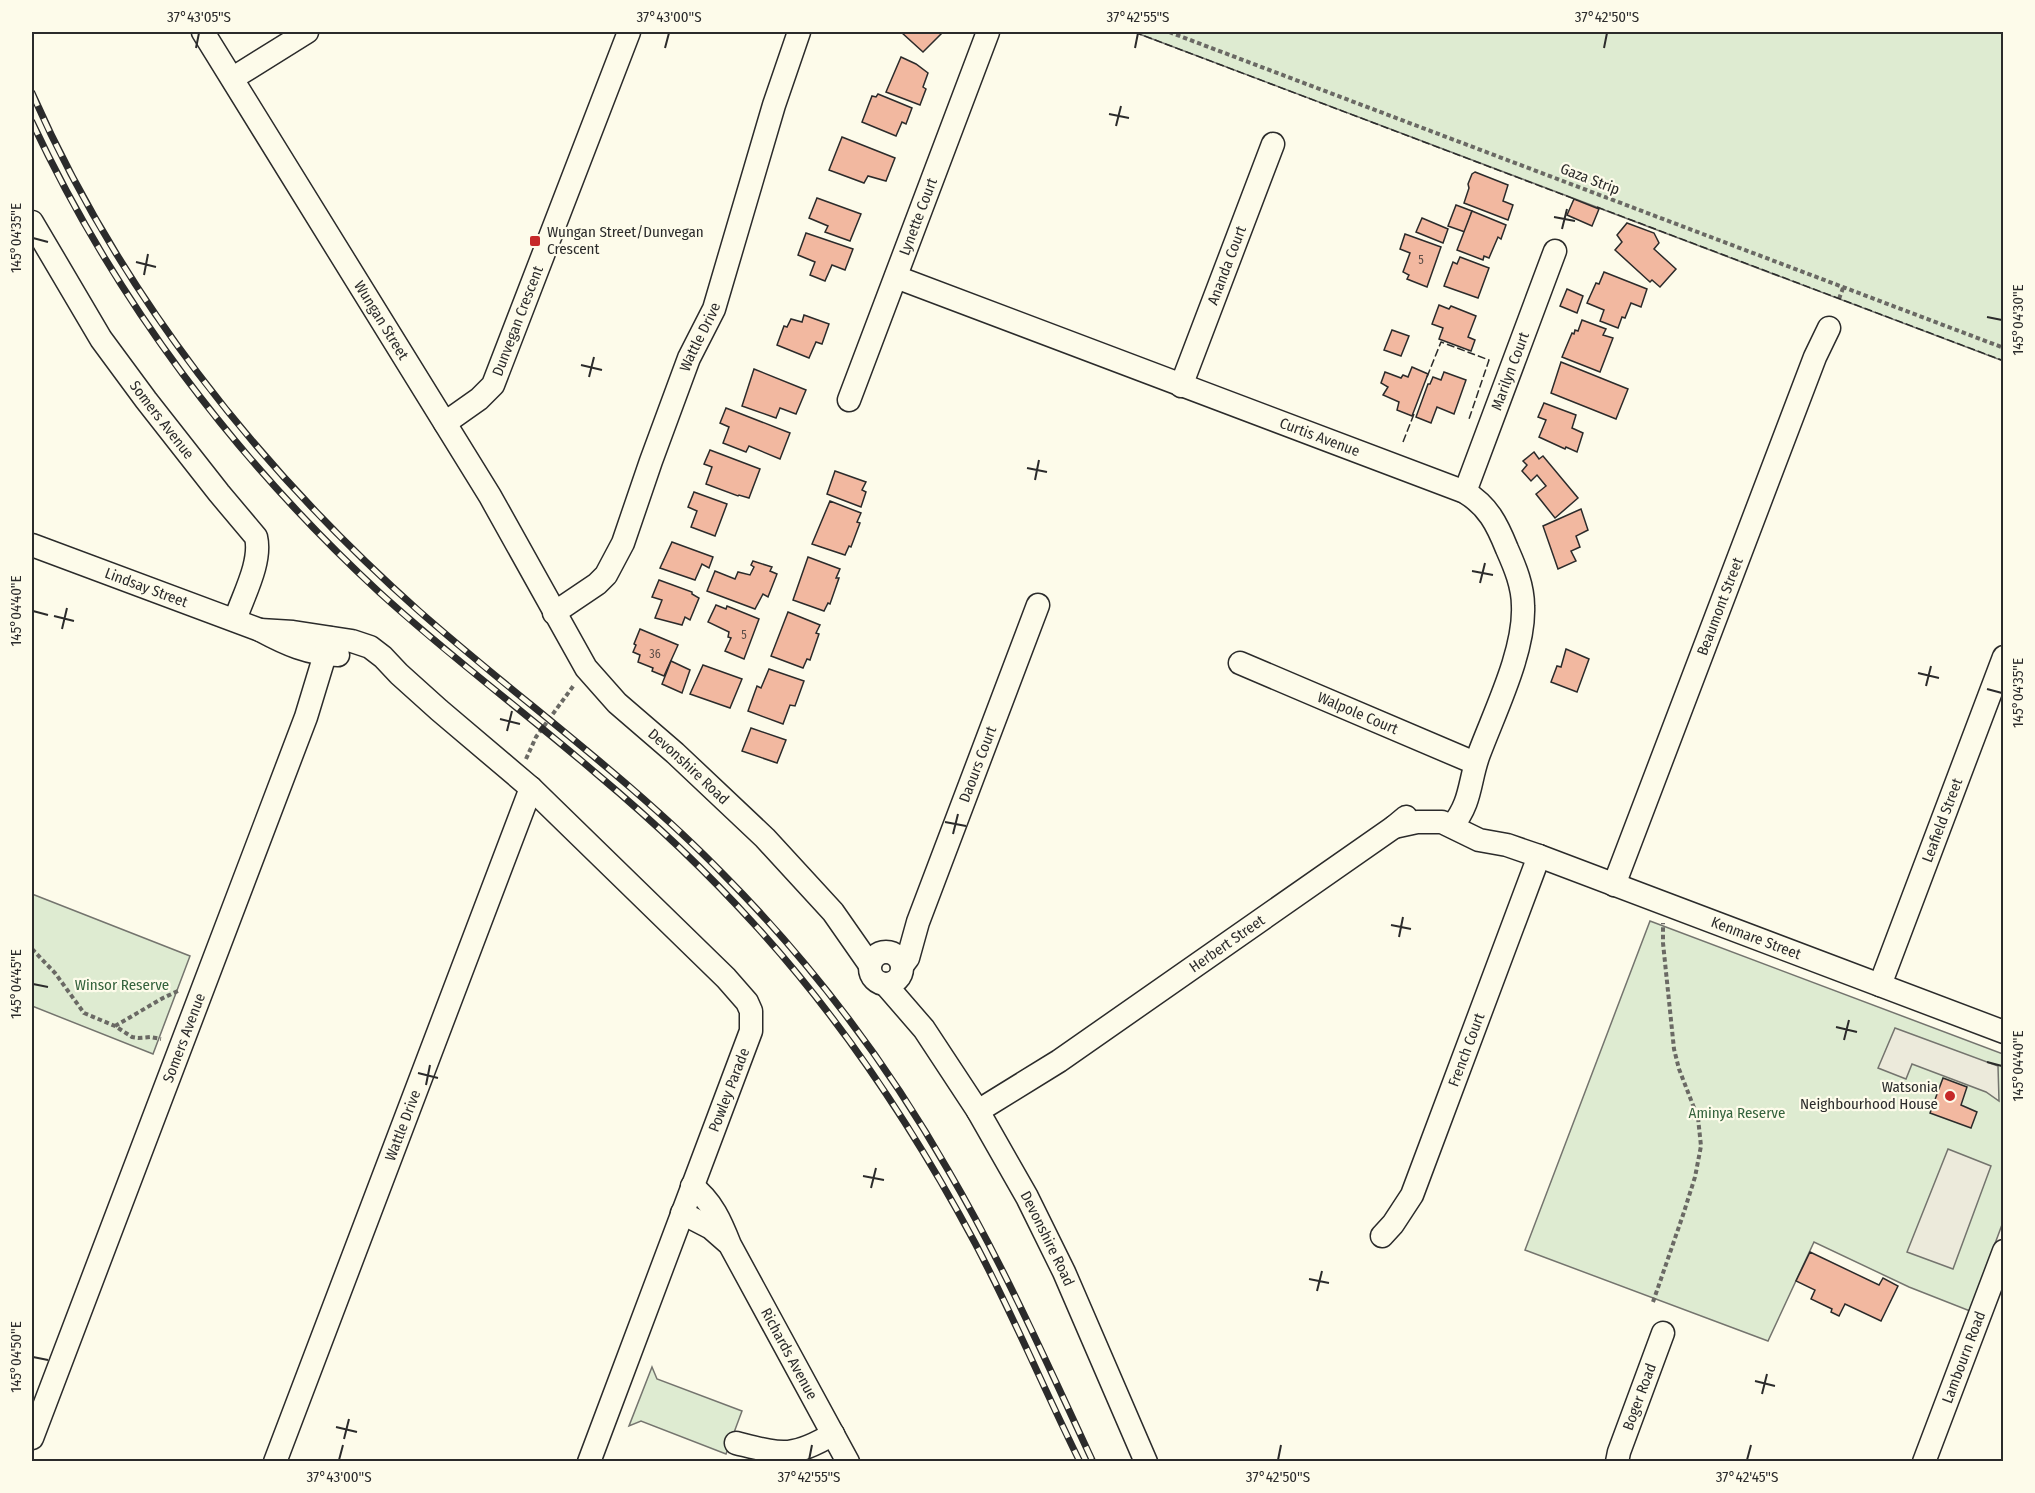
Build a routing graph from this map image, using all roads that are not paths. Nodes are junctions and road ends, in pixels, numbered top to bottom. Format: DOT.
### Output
graph roads {
  1 [pos="203,32"];
  2 [pos="307,32"];
  3 [pos="629,32"];
  4 [pos="799,32"];
  5 [pos="988,32"];
  6 [pos="232,78"];
  7 [pos="1273,144"];
  8 [pos="32,222"];
  9 [pos="1555,251"];
  10 [pos="896,277"];
  11 [pos="1829,328"];
  12 [pos="1180,386"];
  13 [pos="849,400"];
  14 [pos="445,423"];
  15 [pos="1464,492"];
  16 [pos="32,545"];
  17 [pos="1038,605"];
  18 [pos="554,613"];
  19 [pos="235,620"];
  20 [pos="327,646"];
  21 [pos="2004,657"];
  22 [pos="1240,663"];
  23 [pos="1475,764"];
  24 [pos="524,782"];
  25 [pos="1455,817"];
  26 [pos="1539,856"];
  27 [pos="1614,885"];
  28 [pos="889,965"];
  29 [pos="1880,985"];
  30 [pos="2004,1032"];
  31 [pos="981,1117"];
  32 [pos="692,1186"];
  33 [pos="682,1213"];
  34 [pos="1382,1236"];
  35 [pos="730,1245"];
  36 [pos="2004,1251"];
  37 [pos="1663,1333"];
  38 [pos="833,1434"];
  39 [pos="32,1438"];
  40 [pos="736,1443"];
  41 [pos="275,1461"];
  42 [pos="589,1461"];
  43 [pos="848,1461"];
  44 [pos="1146,1461"];
  45 [pos="1617,1461"];
  46 [pos="1924,1461"];
  1 -- 6 [label="street, Wungan Street"];
  2 -- 6 [label="street"];
  3 -- 14 [label="street, Dunvegan Crescent"];
  4 -- 18 [label="street, Wattle Drive"];
  5 -- 10 [label="street, Lynette Court"];
  6 -- 14 [label="street, Wungan Street"];
  7 -- 12 [label="street, Ananda Court"];
  8 -- 19 [label="street, Somers Avenue"];
  9 -- 15 [label="street, Marilyn Court"];
  10 -- 12 [label="street, Curtis Avenue"];
  10 -- 13 [label="street, Lynette Court"];
  11 -- 27 [label="street, Beaumont Street"];
  12 -- 15 [label="street, Curtis Avenue"];
  14 -- 18 [label="street, Wungan Street"];
  15 -- 23 [label="street, Curtis Avenue"];
  16 -- 19 [label="street, Lindsay Street"];
  17 -- 28 [label="street, Daours Court"];
  18 -- 28 [label="street, Devonshire Road"];
  19 -- 20 [label="street, Lindsay Street"];
  20 -- 24 [label="street, Lindsay Street"];
  20 -- 39 [label="street, Somers Avenue"];
  21 -- 29 [label="street, Leafield Street"];
  22 -- 23 [label="street, Walpole Court"];
  23 -- 25 [label="street, Curtis Avenue"];
  24 -- 32 [label="street, Powley Parade"];
  24 -- 41 [label="street, Wattle Drive"];
  25 -- 26 [label="street, Kenmare Street"];
  25 -- 31 [label="street, Herbert Street"];
  26 -- 27 [label="street, Kenmare Street"];
  26 -- 34 [label="street, French Court"];
  27 -- 29 [label="street, Kenmare Street"];
  28 -- 31 [label="street, Devonshire Road"];
  29 -- 30 [label="street, Kenmare Street"];
  31 -- 44 [label="street, Devonshire Road"];
  32 -- 33 [label="street, Powley Parade"];
  32 -- 35 [label="street, Richards Avenue"];
  33 -- 35 [label="street, Richards Avenue"];
  33 -- 42 [label="street, Powley Parade"];
  35 -- 38 [label="street, Richards Avenue"];
  36 -- 46 [label="street, Lambourn Road"];
  37 -- 45 [label="street, Boger Road"];
  38 -- 40 [label="street"];
  38 -- 43 [label="street, Richards Avenue"];
}
